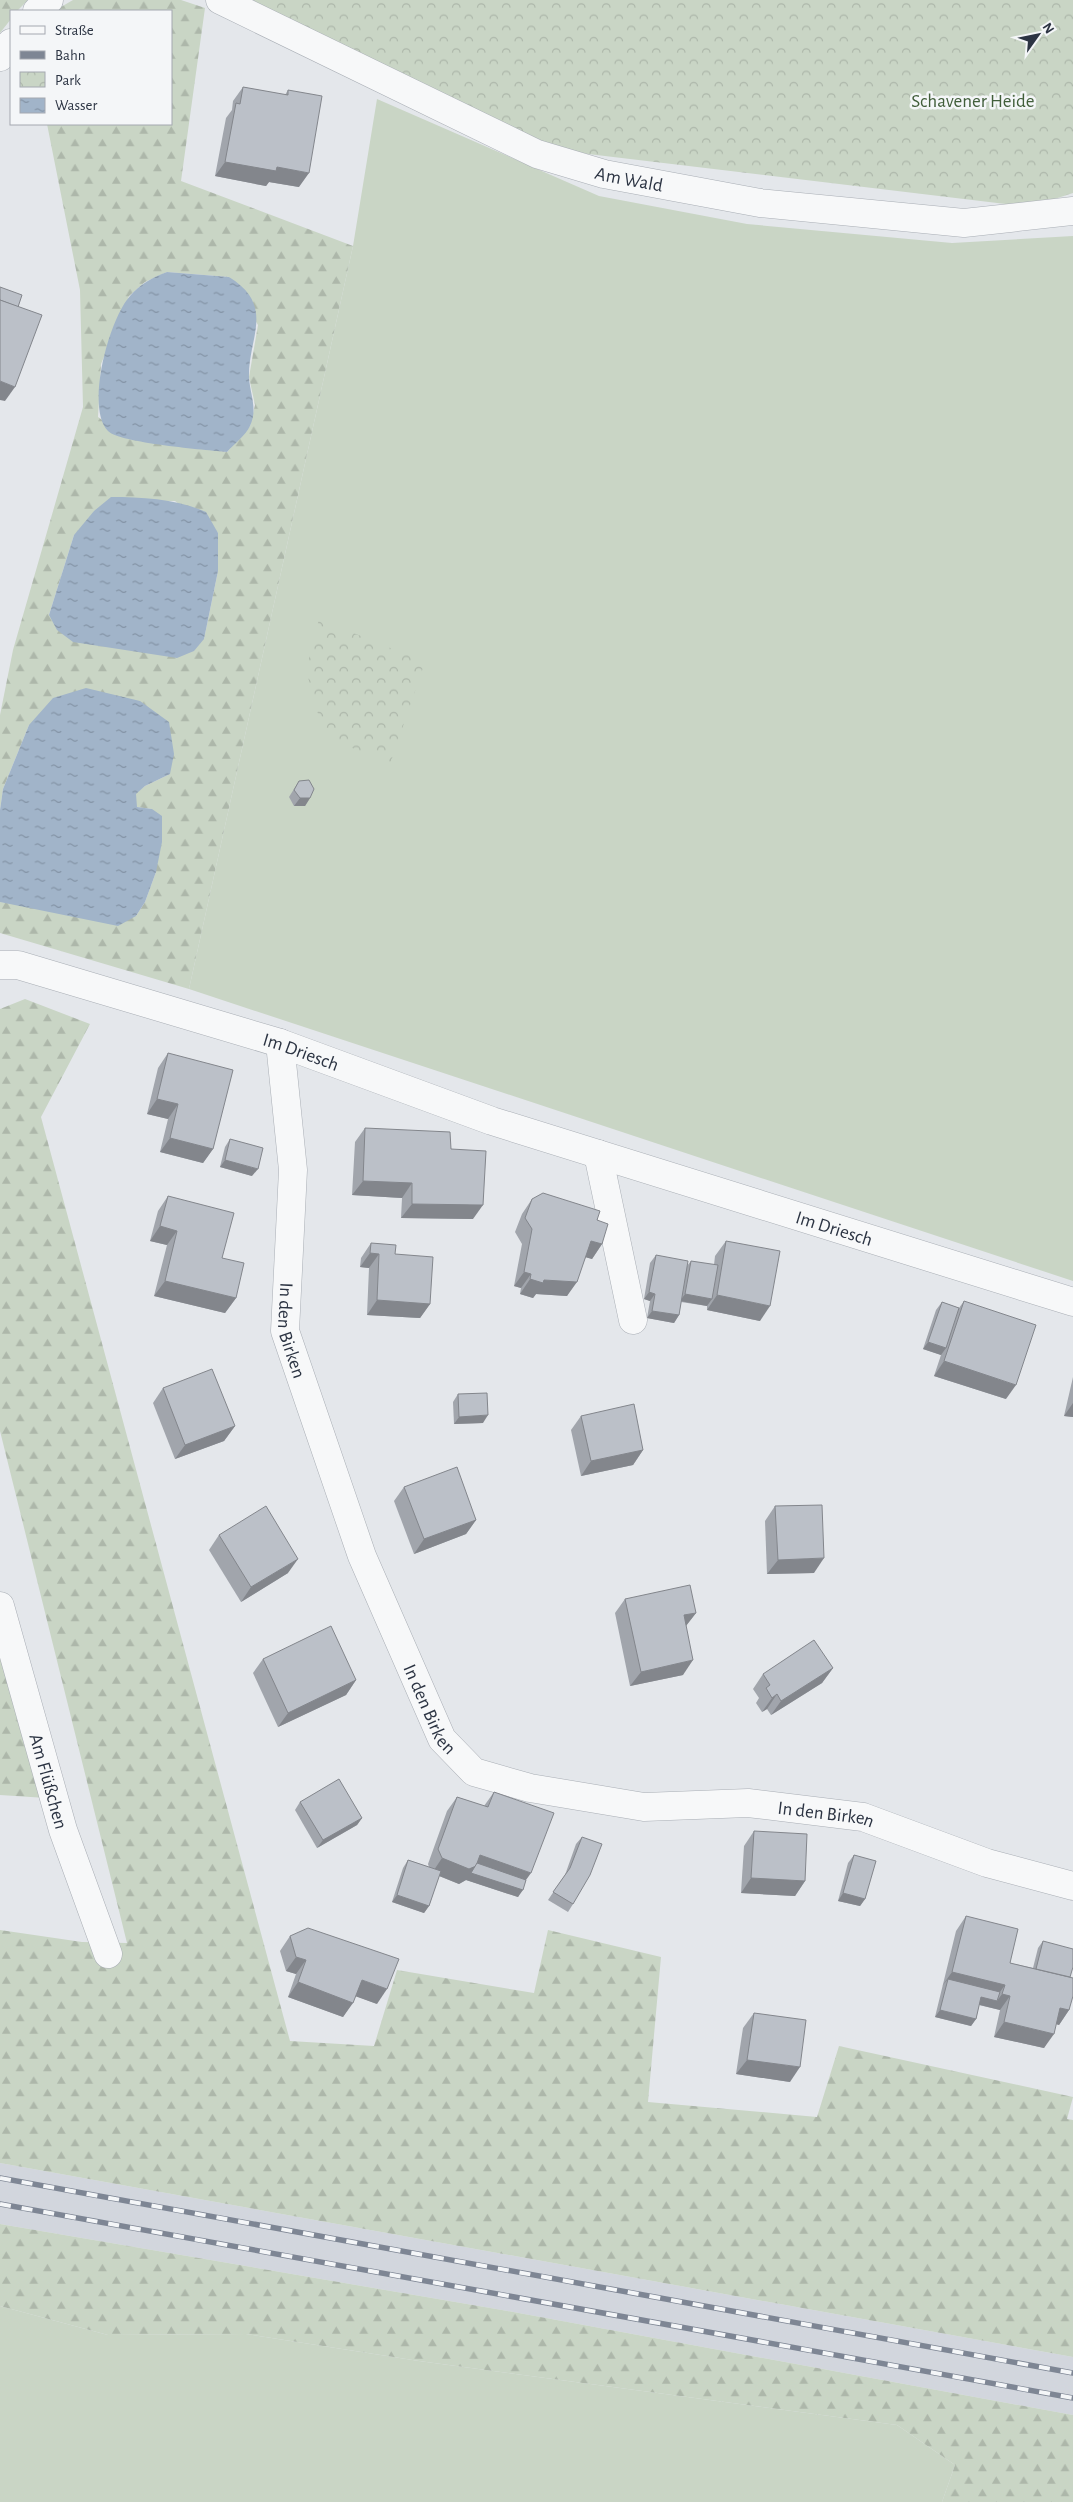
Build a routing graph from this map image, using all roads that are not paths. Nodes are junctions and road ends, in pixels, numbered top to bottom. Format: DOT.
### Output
graph roads {
  1 [pos="49,0"];
  2 [pos="220,0"];
  3 [pos="38,10"];
  4 [pos="10,44"];
  5 [pos="0,58"];
  6 [pos="1073,211"];
  7 [pos="0,965"];
  8 [pos="280,1043"];
  9 [pos="598,1154"];
  10 [pos="1073,1302"];
  11 [pos="632,1320"];
  12 [pos="0,1606"];
  13 [pos="1073,1886"];
  14 [pos="108,1954"];
  1 -- 3 [label="street"];
  2 -- 6 [label="street, Am Wald"];
  4 -- 5 [label="street"];
  7 -- 8 [label="street, Im Driesch"];
  8 -- 9 [label="street, Im Driesch"];
  8 -- 13 [label="street, In den Birken"];
  9 -- 10 [label="street, Im Driesch"];
  9 -- 11 [label="street"];
  12 -- 14 [label="street, Am Flüßchen"];
}
